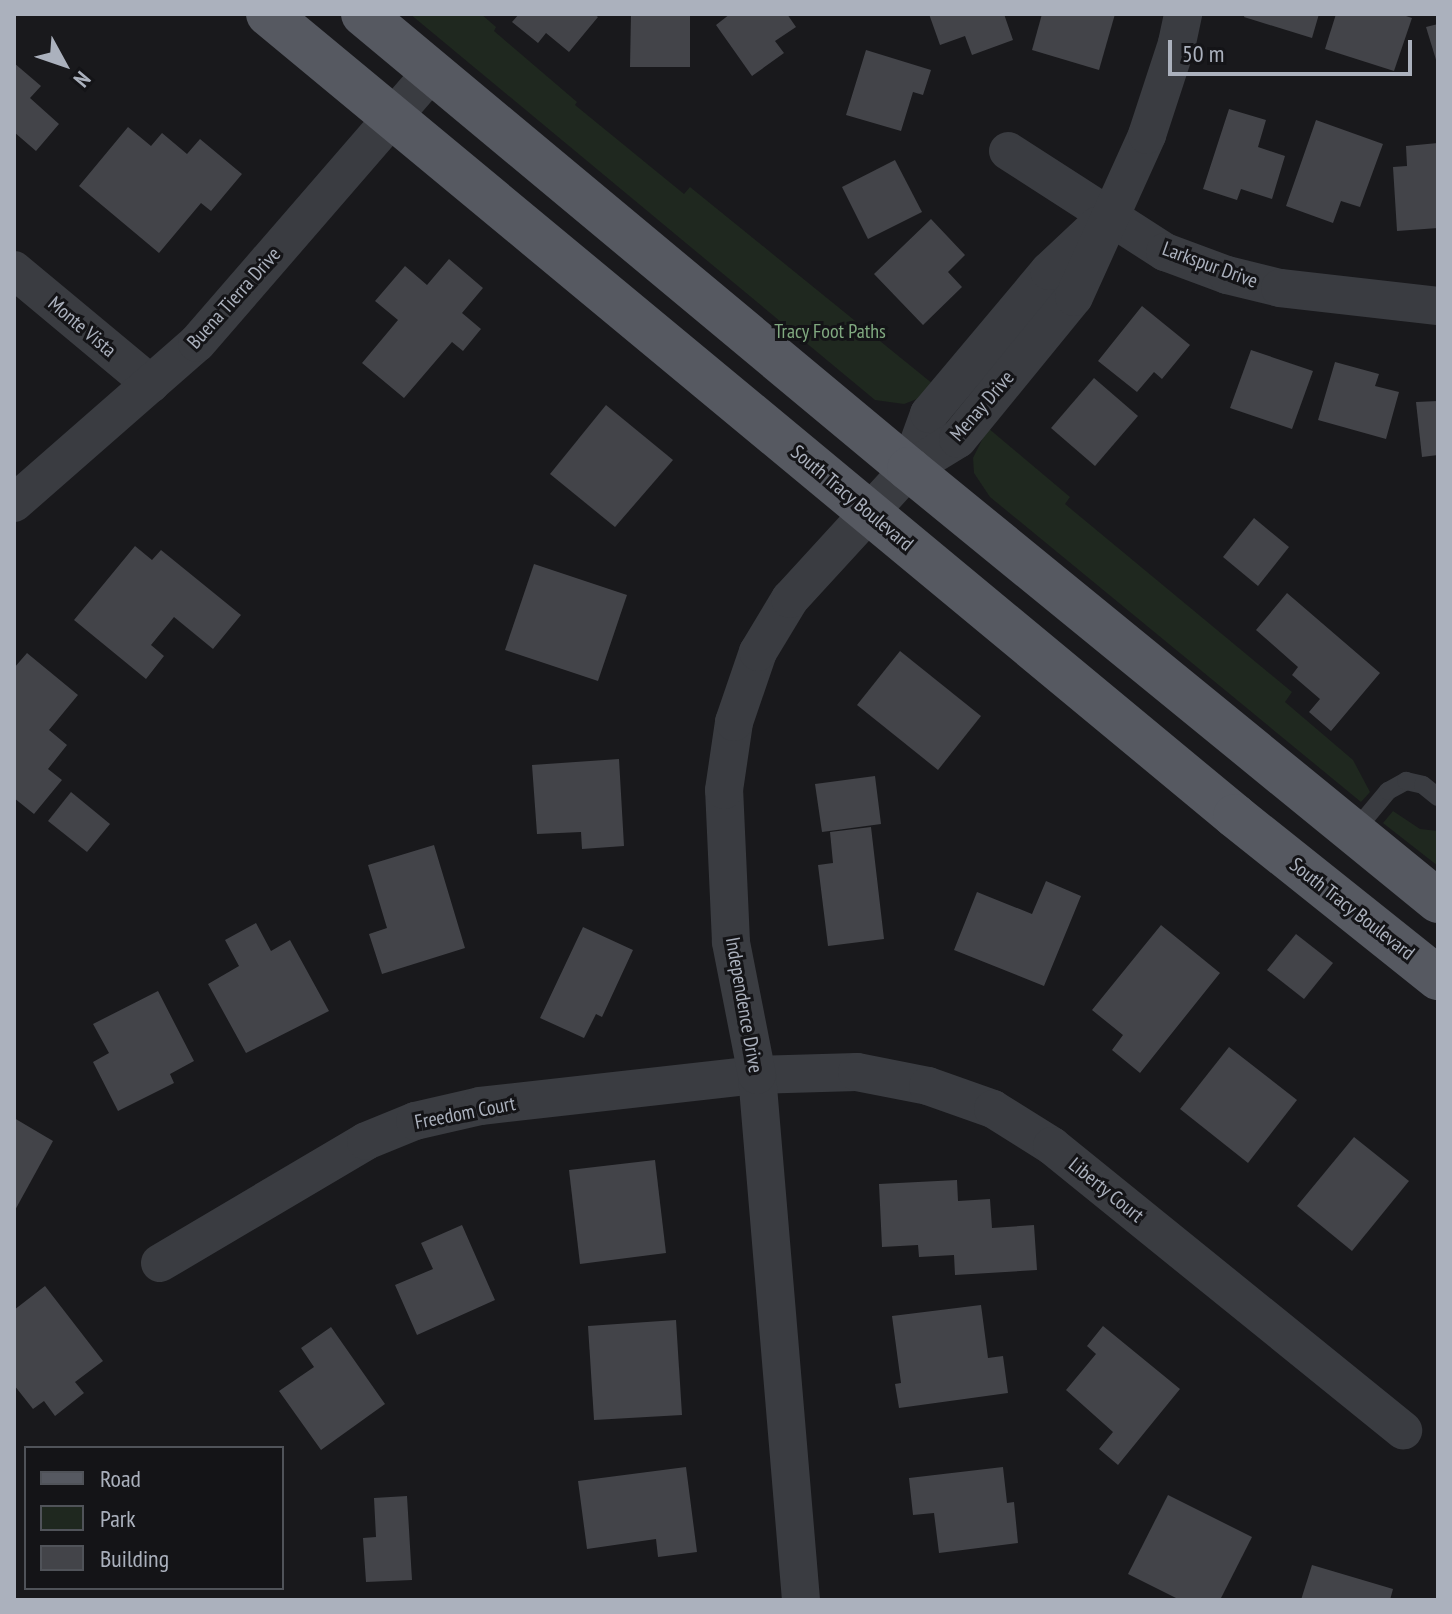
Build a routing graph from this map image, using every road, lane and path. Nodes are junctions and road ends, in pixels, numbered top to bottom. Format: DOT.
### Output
graph roads {
  1 [pos="268,14"];
  2 [pos="363,14"];
  3 [pos="1183,14"];
  4 [pos="432,72"];
  5 [pos="395,118"];
  6 [pos="1008,151"];
  7 [pos="1108,215"];
  8 [pos="14,270"];
  9 [pos="1438,306"];
  10 [pos="151,384"];
  11 [pos="909,469"];
  12 [pos="14,503"];
  13 [pos="868,512"];
  14 [pos="1438,797"];
  15 [pos="1353,833"];
  16 [pos="1438,901"];
  17 [pos="1438,978"];
  18 [pos="757,1075"];
  19 [pos="160,1263"];
  20 [pos="1403,1430"];
  21 [pos="801,1600"];
  1 -- 5 [label="main road, South Tracy Boulevard"];
  2 -- 4 [label="main road"];
  3 -- 7 [label="street, Menay Drive"];
  4 -- 5 [label="street, Buena Tierra Drive"];
  4 -- 11 [label="main road"];
  5 -- 10 [label="street, Buena Tierra Drive"];
  5 -- 13 [label="main road, South Tracy Boulevard"];
  6 -- 7 [label="street, Larkspur Drive"];
  7 -- 9 [label="street, Larkspur Drive"];
  7 -- 11 [label="street, Menay Drive"];
  8 -- 10 [label="street, Monte Vista"];
  10 -- 12 [label="street, Buena Tierra Drive"];
  11 -- 13 [label="street, Independence Drive"];
  11 -- 15 [label="main road"];
  13 -- 17 [label="main road, South Tracy Boulevard"];
  13 -- 18 [label="street, Independence Drive"];
  14 -- 15 [label="lane"];
  15 -- 16 [label="main road"];
  18 -- 19 [label="street, Freedom Court"];
  18 -- 20 [label="street, Liberty Court"];
  18 -- 21 [label="street, Independence Drive"];
}
